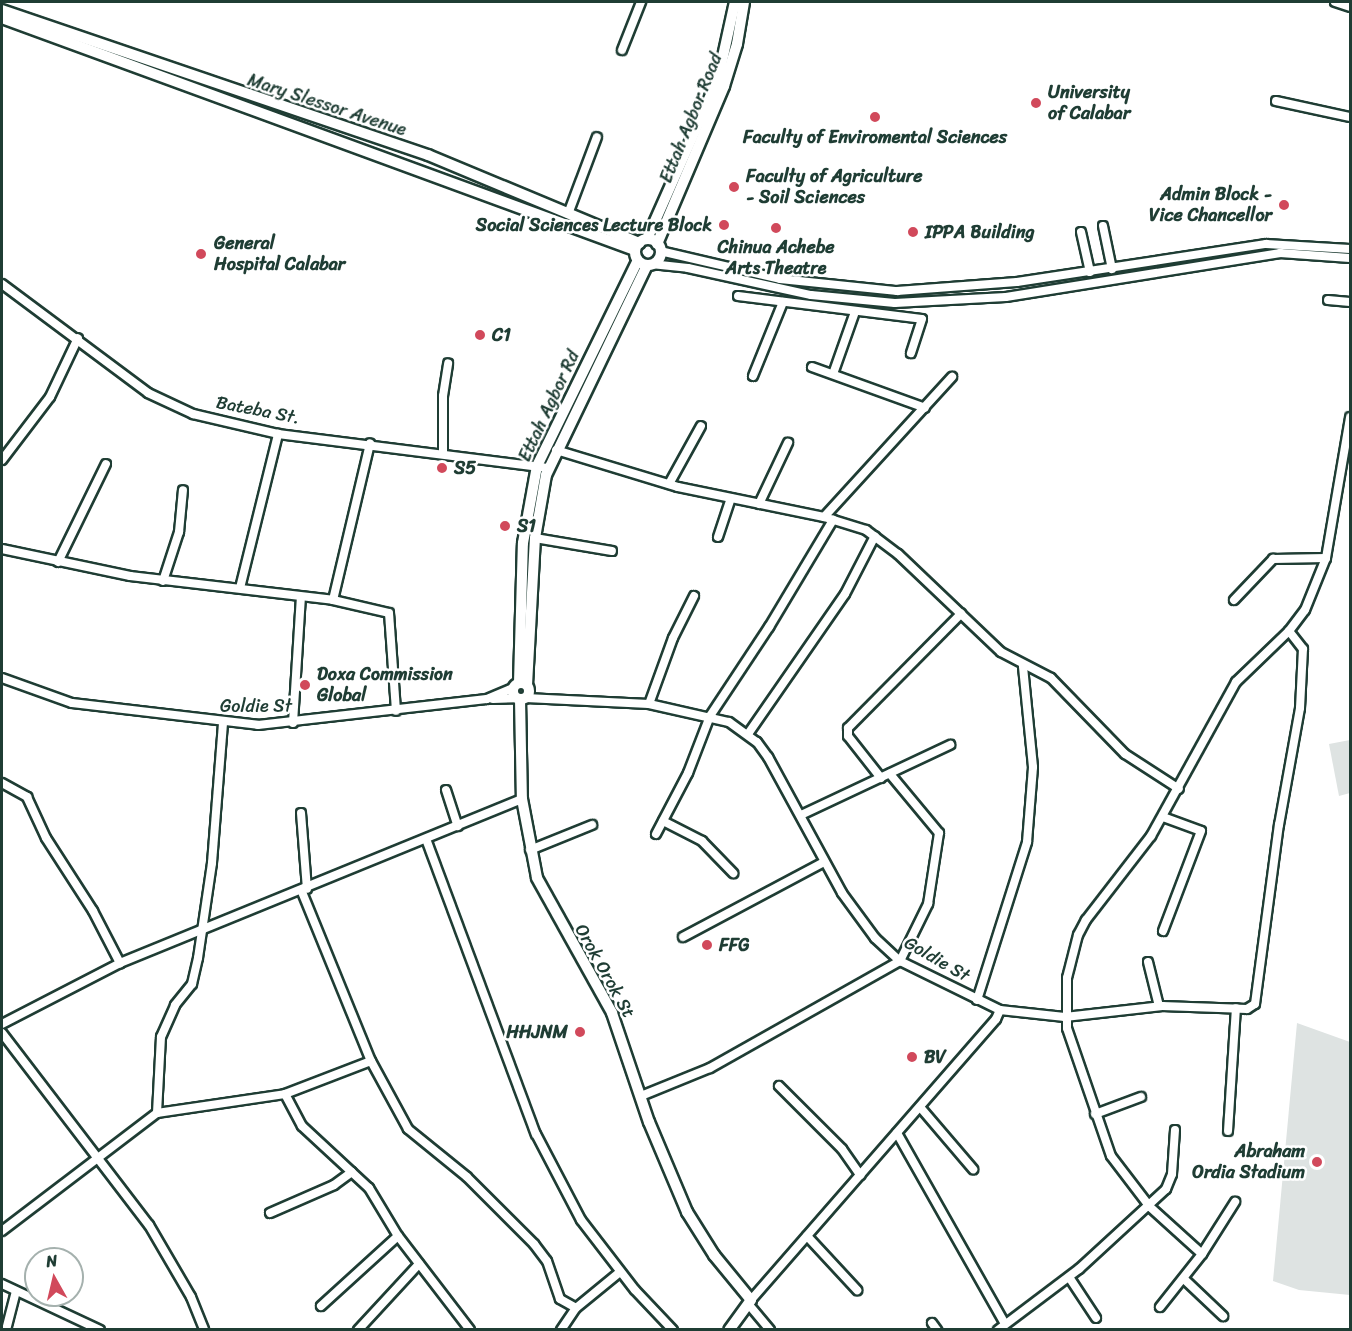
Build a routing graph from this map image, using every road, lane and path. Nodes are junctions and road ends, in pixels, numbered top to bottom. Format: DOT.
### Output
graph roads {
  1 [pos="641,2"];
  2 [pos="735,2"];
  3 [pos="744,2"];
  4 [pos="1335,2"];
  5 [pos="1350,7"];
  6 [pos="2,10"];
  7 [pos="2,18"];
  8 [pos="622,50"];
  9 [pos="1276,101"];
  10 [pos="1350,117"];
  11 [pos="597,137"];
  12 [pos="568,214"];
  13 [pos="1103,225"];
  14 [pos="1081,232"];
  15 [pos="1350,249"];
  16 [pos="647,252"];
  17 [pos="1350,258"];
  18 [pos="1112,269"];
  19 [pos="1090,272"];
  20 [pos="2,284"];
  21 [pos="738,296"];
  22 [pos="1328,300"];
  23 [pos="783,302"];
  24 [pos="1350,302"];
  25 [pos="855,312"];
  26 [pos="78,338"];
  27 [pos="911,353"];
  28 [pos="448,363"];
  29 [pos="812,367"];
  30 [pos="833,374"];
  31 [pos="753,376"];
  32 [pos="952,377"];
  33 [pos="925,408"];
  34 [pos="1350,417"];
  35 [pos="701,426"];
  36 [pos="278,434"];
  37 [pos="370,443"];
  38 [pos="788,443"];
  39 [pos="556,450"];
  40 [pos="443,452"];
  41 [pos="2,460"];
  42 [pos="106,464"];
  43 [pos="537,466"];
  44 [pos="548,468"];
  45 [pos="669,484"];
  46 [pos="183,490"];
  47 [pos="731,498"];
  48 [pos="759,504"];
  49 [pos="828,519"];
  50 [pos="875,536"];
  51 [pos="718,537"];
  52 [pos="535,538"];
  53 [pos="2,549"];
  54 [pos="612,551"];
  55 [pos="1326,558"];
  56 [pos="58,562"];
  57 [pos="163,581"];
  58 [pos="240,588"];
  59 [pos="694,596"];
  60 [pos="301,597"];
  61 [pos="333,600"];
  62 [pos="1234,600"];
  63 [pos="962,614"];
  64 [pos="1289,631"];
  65 [pos="1023,666"];
  66 [pos="2,678"];
  67 [pos="521,691"];
  68 [pos="650,704"];
  69 [pos="396,711"];
  70 [pos="710,716"];
  71 [pos="223,723"];
  72 [pos="293,723"];
  73 [pos="748,734"];
  74 [pos="950,745"];
  75 [pos="890,774"];
  76 [pos="881,778"];
  77 [pos="2,783"];
  78 [pos="1179,789"];
  79 [pos="446,790"];
  80 [pos="522,799"];
  81 [pos="301,813"];
  82 [pos="801,815"];
  83 [pos="1162,817"];
  84 [pos="663,821"];
  85 [pos="592,825"];
  86 [pos="458,826"];
  87 [pos="656,834"];
  88 [pos="426,839"];
  89 [pos="530,850"];
  90 [pos="824,862"];
  91 [pos="733,873"];
  92 [pos="305,891"];
  93 [pos="200,930"];
  94 [pos="1163,931"];
  95 [pos="683,937"];
  96 [pos="900,961"];
  97 [pos="1148,962"];
  98 [pos="120,963"];
  99 [pos="977,1000"];
  100 [pos="1159,1006"];
  101 [pos="1236,1008"];
  102 [pos="999,1010"];
  103 [pos="1065,1017"];
  104 [pos="2,1024"];
  105 [pos="2,1034"];
  106 [pos="370,1061"];
  107 [pos="779,1086"];
  108 [pos="285,1094"];
  109 [pos="640,1096"];
  110 [pos="1142,1097"];
  111 [pos="920,1107"];
  112 [pos="157,1113"];
  113 [pos="1095,1114"];
  114 [pos="1175,1130"];
  115 [pos="1228,1131"];
  116 [pos="897,1133"];
  117 [pos="98,1161"];
  118 [pos="973,1169"];
  119 [pos="352,1172"];
  120 [pos="860,1175"];
  121 [pos="1235,1203"];
  122 [pos="1150,1208"];
  123 [pos="270,1213"];
  124 [pos="2,1231"];
  125 [pos="398,1236"];
  126 [pos="807,1236"];
  127 [pos="1202,1254"];
  128 [pos="418,1264"];
  129 [pos="620,1272"];
  130 [pos="1069,1277"];
  131 [pos="1184,1279"];
  132 [pos="2,1284"];
  133 [pos="857,1290"];
  134 [pos="16,1291"];
  135 [pos="751,1303"];
  136 [pos="321,1306"];
  137 [pos="1160,1307"];
  138 [pos="576,1308"];
  139 [pos="1222,1316"];
  140 [pos="1096,1318"];
  141 [pos="1002,1327"];
  142 [pos="6,1329"];
  143 [pos="100,1329"];
  144 [pos="204,1329"];
  145 [pos="358,1329"];
  146 [pos="470,1329"];
  147 [pos="561,1329"];
  148 [pos="673,1329"];
  149 [pos="729,1329"];
  150 [pos="770,1329"];
  1 -- 8 [label="street"];
  2 -- 16 [label="main road, Ettah Agbor Road"];
  3 -- 16 [label="main road, Ettah Agbor Road"];
  4 -- 5 [label="street"];
  6 -- 12 [label="main road, Mary Slessor Avenue"];
  7 -- 16 [label="main road, Mary Slessor Avenue"];
  9 -- 10 [label="street"];
  11 -- 12 [label="street"];
  12 -- 16 [label="main road, Mary Slessor Avenue"];
  13 -- 18 [label="street"];
  14 -- 19 [label="street"];
  15 -- 18 [label="street"];
  16 -- 17 [label="street"];
  16 -- 19 [label="street"];
  16 -- 39 [label="main road, Ettah Agbor Rd"];
  16 -- 43 [label="main road, Ettah Agbor Rd"];
  18 -- 19 [label="street"];
  20 -- 26 [label="street, Bateba St."];
  21 -- 23 [label="street"];
  22 -- 24 [label="street"];
  23 -- 25 [label="street"];
  23 -- 31 [label="street"];
  25 -- 27 [label="street"];
  25 -- 30 [label="street"];
  26 -- 36 [label="street, Bateba St."];
  26 -- 41 [label="street"];
  28 -- 40 [label="street"];
  29 -- 30 [label="street"];
  30 -- 33 [label="street"];
  32 -- 33 [label="street"];
  33 -- 49 [label="street"];
  34 -- 55 [label="street"];
  35 -- 45 [label="street"];
  36 -- 37 [label="street, Bateba St."];
  36 -- 58 [label="street"];
  37 -- 40 [label="street, Bateba St."];
  37 -- 61 [label="street"];
  38 -- 48 [label="street"];
  39 -- 44 [label="main road, Ettah Agbor Rd"];
  39 -- 45 [label="street"];
  40 -- 43 [label="street, Bateba St."];
  42 -- 56 [label="street"];
  43 -- 44 [label="street, Bateba St."];
  43 -- 67 [label="main road, Ettah Agbor Rd"];
  44 -- 52 [label="main road, Ettah Agbor Rd"];
  45 -- 47 [label="street"];
  46 -- 57 [label="street"];
  47 -- 48 [label="street"];
  47 -- 51 [label="street"];
  48 -- 49 [label="street"];
  49 -- 50 [label="street"];
  49 -- 70 [label="street"];
  50 -- 63 [label="street"];
  50 -- 73 [label="street"];
  52 -- 54 [label="street"];
  52 -- 67 [label="main road, Ettah Agbor Rd"];
  53 -- 56 [label="street"];
  55 -- 62 [label="street"];
  55 -- 64 [label="street"];
  56 -- 57 [label="street"];
  57 -- 58 [label="street"];
  58 -- 60 [label="street"];
  59 -- 68 [label="street"];
  60 -- 61 [label="street"];
  60 -- 72 [label="street"];
  61 -- 69 [label="street"];
  63 -- 65 [label="street"];
  63 -- 76 [label="street"];
  64 -- 78 [label="street"];
  64 -- 101 [label="street"];
  65 -- 78 [label="street"];
  65 -- 99 [label="street"];
  66 -- 71 [label="street, Goldie St"];
  67 -- 68 [label="street, Goldie St"];
  67 -- 69 [label="street, Goldie St"];
  67 -- 80 [label="main road, Orok Orok St"];
  68 -- 70 [label="street, Goldie St"];
  69 -- 72 [label="street, Goldie St"];
  70 -- 73 [label="street, Goldie St"];
  70 -- 84 [label="street"];
  71 -- 72 [label="street, Goldie St"];
  71 -- 93 [label="street"];
  73 -- 82 [label="street, Goldie St"];
  74 -- 75 [label="street"];
  75 -- 76 [label="street"];
  75 -- 96 [label="street"];
  76 -- 82 [label="street"];
  77 -- 98 [label="street"];
  78 -- 83 [label="street"];
  79 -- 86 [label="street"];
  80 -- 86 [label="street"];
  80 -- 89 [label="main road, Orok Orok St"];
  81 -- 92 [label="street"];
  82 -- 90 [label="street, Goldie St"];
  83 -- 94 [label="street"];
  83 -- 103 [label="street"];
  84 -- 87 [label="street"];
  84 -- 91 [label="street"];
  85 -- 89 [label="street"];
  86 -- 88 [label="street"];
  88 -- 92 [label="street"];
  88 -- 129 [label="street"];
  89 -- 109 [label="main road, Orok Orok St"];
  90 -- 95 [label="street"];
  90 -- 96 [label="street, Goldie St"];
  92 -- 93 [label="street"];
  92 -- 106 [label="street"];
  93 -- 98 [label="street"];
  93 -- 112 [label="street"];
  96 -- 99 [label="street, Goldie St"];
  96 -- 109 [label="street"];
  97 -- 100 [label="street"];
  98 -- 104 [label="street"];
  99 -- 102 [label="street, Goldie St"];
  100 -- 101 [label="street, Goldie St"];
  100 -- 103 [label="street, Goldie St"];
  101 -- 115 [label="street"];
  102 -- 103 [label="street, Goldie St"];
  102 -- 111 [label="street"];
  103 -- 113 [label="street"];
  105 -- 117 [label="street"];
  106 -- 108 [label="street"];
  106 -- 138 [label="street"];
  107 -- 120 [label="street"];
  108 -- 112 [label="street"];
  108 -- 119 [label="street"];
  109 -- 135 [label="main road, Orok Orok St"];
  110 -- 113 [label="street"];
  111 -- 116 [label="street"];
  111 -- 118 [label="street"];
  112 -- 117 [label="street"];
  113 -- 122 [label="street"];
  114 -- 122 [label="street"];
  116 -- 120 [label="street"];
  116 -- 141 [label="street"];
  117 -- 124 [label="street"];
  117 -- 144 [label="street"];
  119 -- 123 [label="street"];
  119 -- 125 [label="street"];
  120 -- 126 [label="street"];
  121 -- 127 [label="street"];
  122 -- 127 [label="street"];
  122 -- 130 [label="street"];
  125 -- 128 [label="street"];
  125 -- 136 [label="street"];
  126 -- 133 [label="street"];
  126 -- 135 [label="street"];
  127 -- 131 [label="street"];
  128 -- 145 [label="street"];
  128 -- 146 [label="street"];
  129 -- 138 [label="street"];
  129 -- 148 [label="street"];
  130 -- 140 [label="street"];
  130 -- 141 [label="street"];
  131 -- 137 [label="street"];
  131 -- 139 [label="street"];
  132 -- 134 [label="street"];
  134 -- 142 [label="street"];
  134 -- 143 [label="street"];
  135 -- 149 [label="main road"];
  135 -- 150 [label="street"];
  138 -- 147 [label="street"];
}
